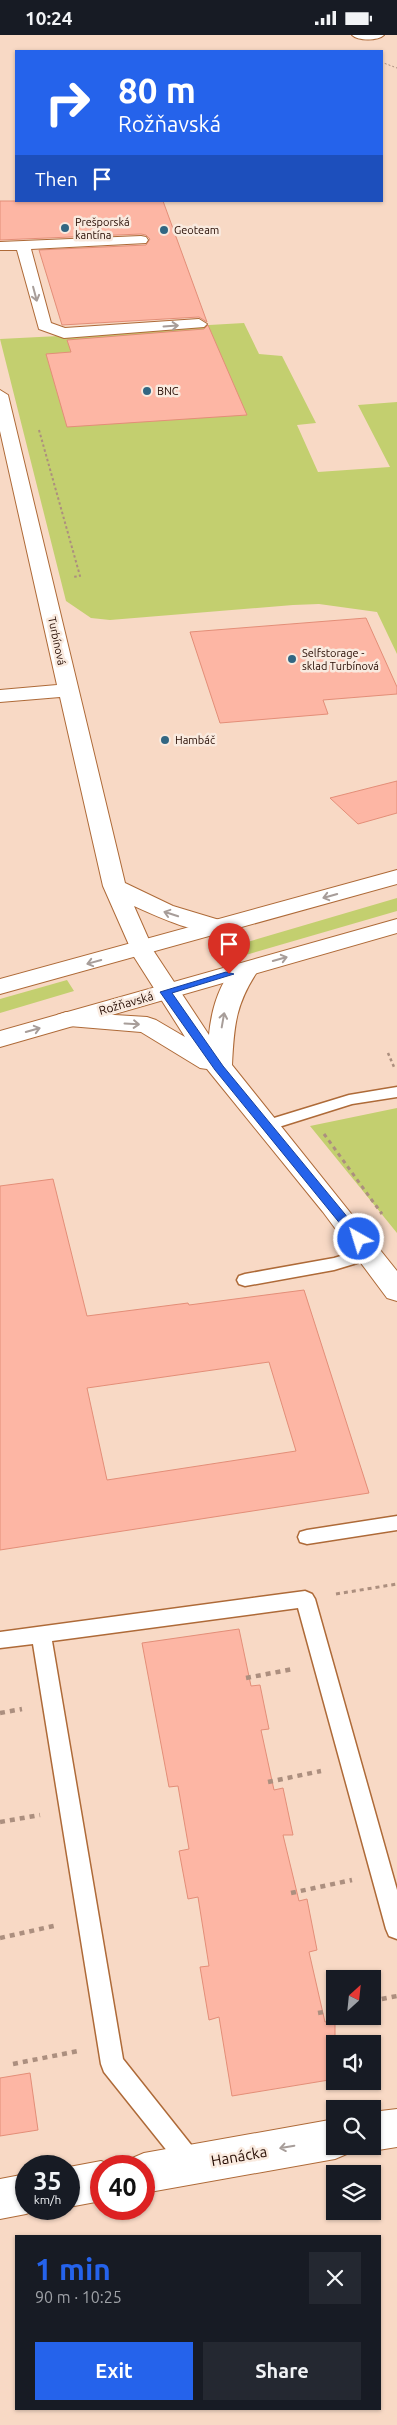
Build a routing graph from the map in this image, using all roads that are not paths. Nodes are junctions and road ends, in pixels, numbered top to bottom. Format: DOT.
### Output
graph roads {
  1 [pos="358,35"];
  2 [pos="378,35"];
  3 [pos="141,240"];
  4 [pos="0,247"];
  5 [pos="23,247"];
  6 [pos="199,324"];
  7 [pos="0,395"];
  8 [pos="68,690"];
  9 [pos="0,696"];
  10 [pos="397,877"];
  11 [pos="114,886"];
  12 [pos="397,926"];
  13 [pos="218,927"];
  14 [pos="142,949"];
  15 [pos="247,969"];
  16 [pos="0,987"];
  17 [pos="166,992"];
  18 [pos="66,1020"];
  19 [pos="0,1039"];
  20 [pos="219,1068"];
  21 [pos="397,1092"];
  22 [pos="266,1126"];
  23 [pos="371,1253"];
  24 [pos="245,1280"];
  25 [pos="397,1291"];
  26 [pos="397,1523"];
  27 [pos="307,1537"];
  28 [pos="41,1635"];
  29 [pos="0,1640"];
  30 [pos="397,1929"];
  31 [pos="397,2128"];
  32 [pos="381,2131"];
  33 [pos="326,2141"];
  34 [pos="192,2164"];
  35 [pos="155,2171"];
  36 [pos="15,2196"];
  37 [pos="0,2199"];
  1 -- 2 [label="street"];
  3 -- 5 [label="street"];
  4 -- 5 [label="street"];
  5 -- 6 [label="street, one-way"];
  7 -- 8 [label="street, Turbínová"];
  8 -- 9 [label="street"];
  8 -- 11 [label="street, Turbínová"];
  10 -- 13 [label="street, one-way"];
  13 -- 11 [label="street, one-way"];
  11 -- 14 [label="street, Turbínová"];
  15 -- 12 [label="street, Rožňavská, one-way"];
  13 -- 14 [label="street"];
  14 -- 16 [label="street, one-way"];
  14 -- 17 [label="street, Turbínová"];
  15 -- 17 [label="street, Rožňavská"];
  20 -- 15 [label="street, one-way"];
  17 -- 18 [label="street, Rožňavská"];
  17 -- 20 [label="street, Turbínová"];
  19 -- 18 [label="street, Rožňavská, one-way"];
  18 -- 20 [label="street, one-way"];
  20 -- 22 [label="street, Turbínová"];
  21 -- 22 [label="lane"];
  22 -- 23 [label="street, Turbínová"];
  23 -- 24 [label="lane"];
  23 -- 25 [label="street, Turbínová"];
  26 -- 27 [label="lane"];
  28 -- 29 [label="lane"];
  28 -- 30 [label="lane"];
  28 -- 34 [label="lane"];
  31 -- 32 [label="street"];
  33 -- 34 [label="street, Hanácka, one-way"];
  34 -- 35 [label="street, Hanácka"];
  36 -- 37 [label="street"];
}
